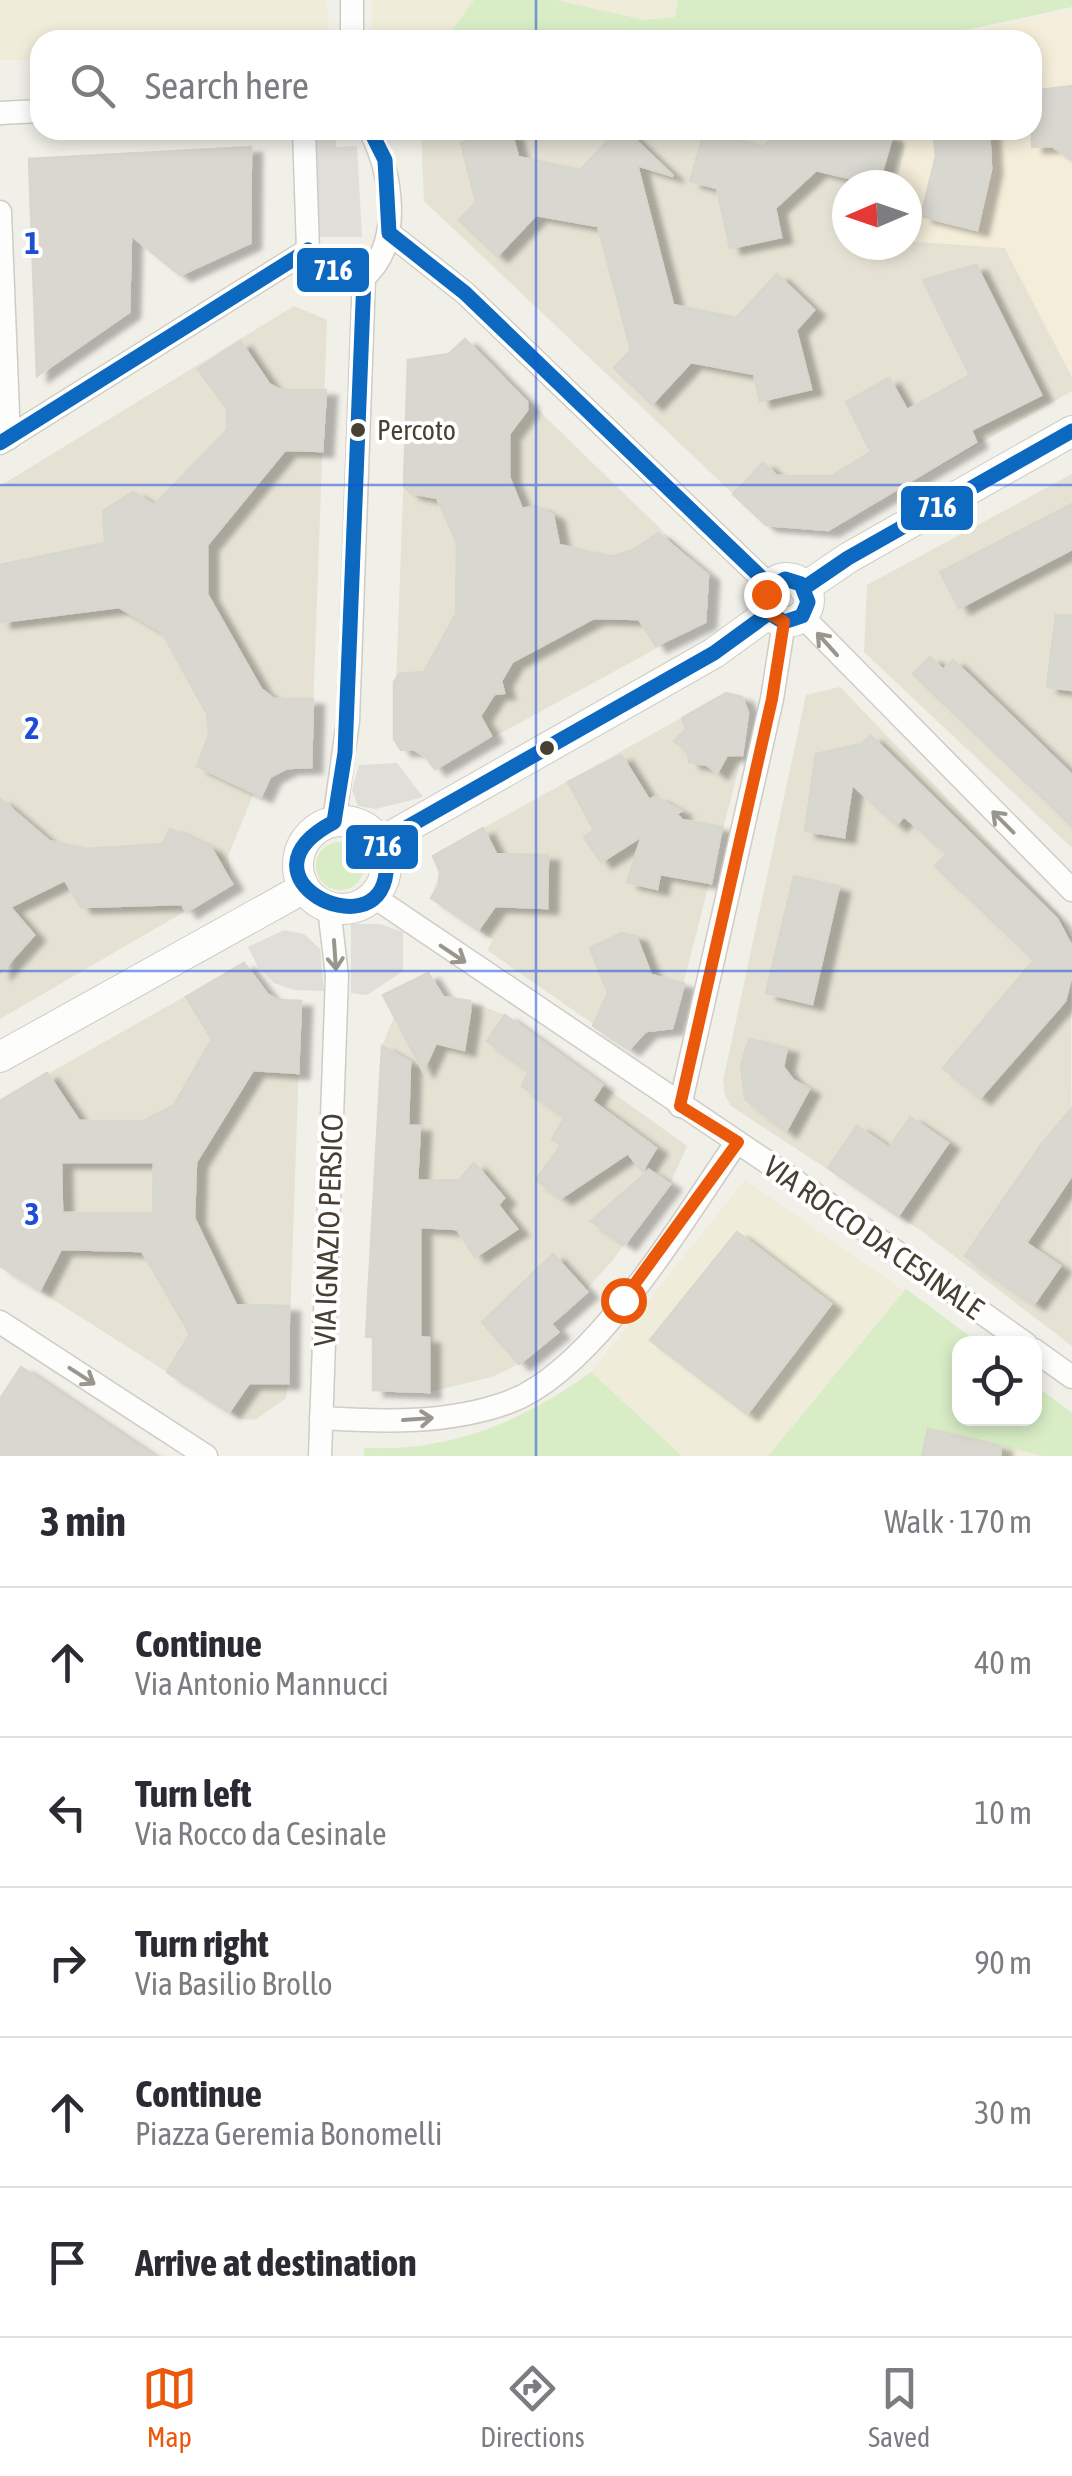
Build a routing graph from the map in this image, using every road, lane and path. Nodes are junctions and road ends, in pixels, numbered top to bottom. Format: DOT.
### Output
graph roads {
  1 [pos="352,0"];
  2 [pos="352,30"];
  3 [pos="30,111"];
  4 [pos="0,112"];
  5 [pos="304,140"];
  6 [pos="375,140"];
  7 [pos="0,212"];
  8 [pos="389,232"];
  9 [pos="308,250"];
  10 [pos="364,277"];
  11 [pos="1072,431"];
  12 [pos="4,440"];
  13 [pos="786,605"];
  14 [pos="334,822"];
  15 [pos="381,842"];
  16 [pos="304,888"];
  17 [pos="1072,890"];
  18 [pos="374,897"];
  19 [pos="329,908"];
  20 [pos="0,1057"];
  21 [pos="680,1106"];
  22 [pos="738,1142"];
  23 [pos="0,1322"];
  24 [pos="1015,1336"];
  25 [pos="1042,1356"];
  26 [pos="1072,1377"];
  27 [pos="321,1418"];
  28 [pos="206,1456"];
  29 [pos="320,1456"];
  1 -- 2 [label="street"];
  3 -- 4 [label="street"];
  5 -- 9 [label="street"];
  6 -- 8 [label="street"];
  7 -- 12 [label="street"];
  8 -- 10 [label="street"];
  8 -- 13 [label="street"];
  9 -- 10 [label="street"];
  9 -- 12 [label="street"];
  10 -- 14 [label="street"];
  11 -- 13 [label="street"];
  13 -- 15 [label="street"];
  17 -- 13 [label="street, one-way"];
  13 -- 21 [label="street"];
  14 -- 15 [label="street"];
  14 -- 16 [label="street"];
  15 -- 18 [label="street"];
  16 -- 19 [label="street"];
  16 -- 20 [label="street"];
  18 -- 19 [label="street"];
  18 -- 21 [label="street, VIA ROCCO DA CESINALE, one-way"];
  19 -- 27 [label="street, VIA IGNAZIO PERSICO, one-way"];
  21 -- 22 [label="street, VIA ROCCO DA CESINALE"];
  22 -- 24 [label="street, VIA ROCCO DA CESINALE"];
  27 -- 22 [label="street, one-way"];
  23 -- 28 [label="street, one-way"];
  25 -- 26 [label="street"];
  27 -- 29 [label="street, VIA IGNAZIO PERSICO"];
}
